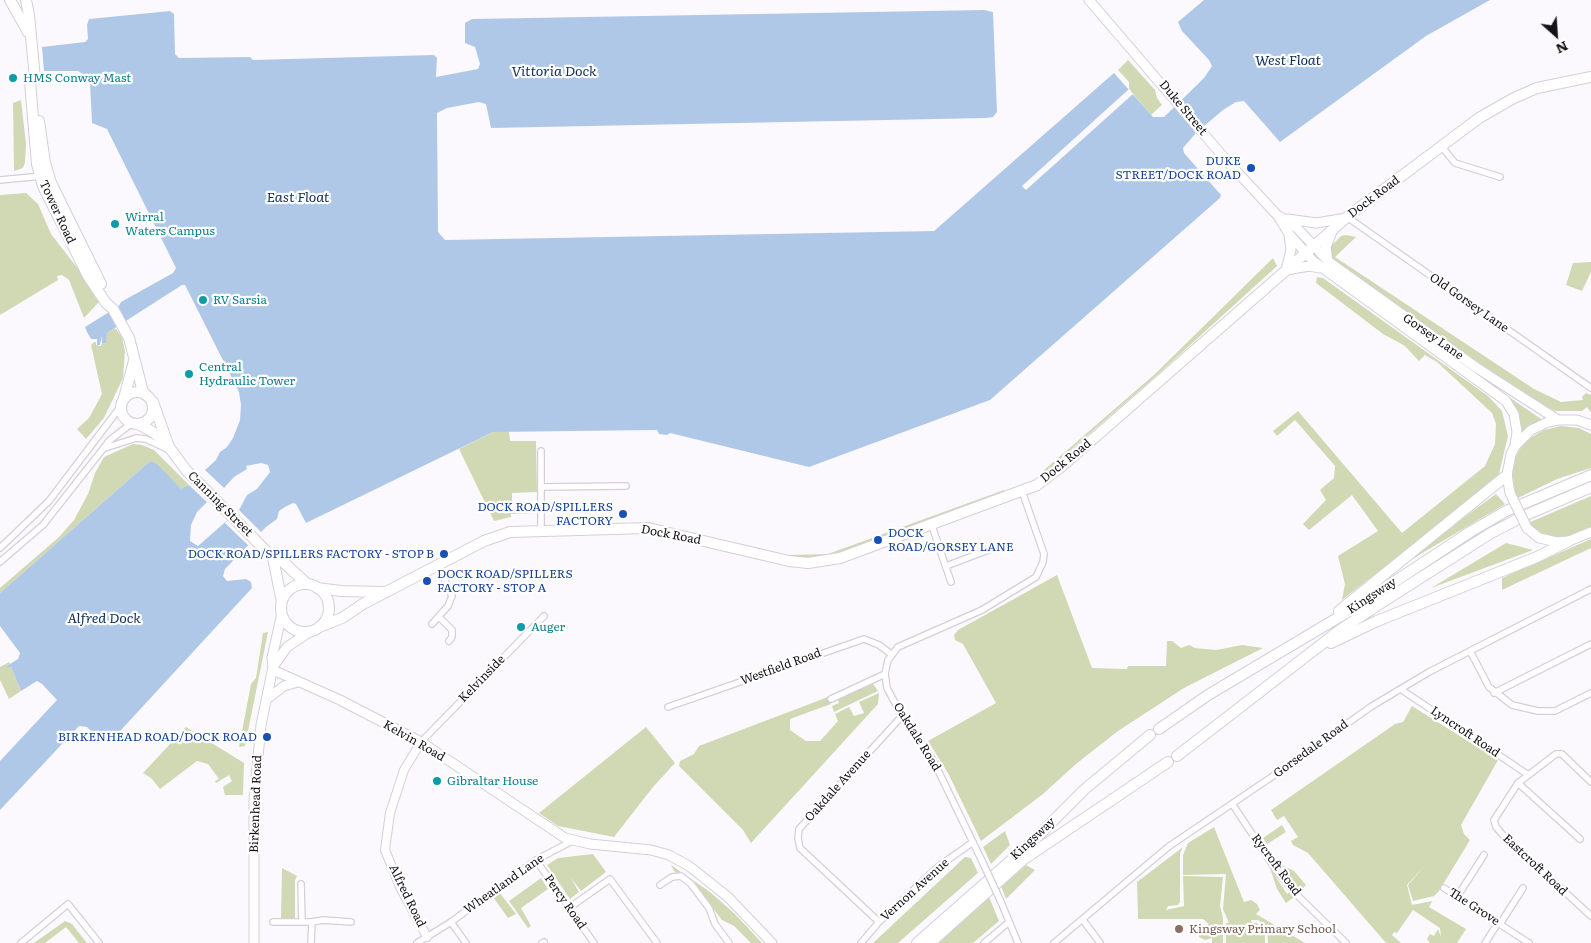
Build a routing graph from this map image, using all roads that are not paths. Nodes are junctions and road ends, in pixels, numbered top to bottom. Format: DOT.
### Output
graph roads {
  1 [pos="10,0"];
  2 [pos="26,0"];
  3 [pos="1089,0"];
  4 [pos="30,35"];
  5 [pos="1591,77"];
  6 [pos="1442,147"];
  7 [pos="44,176"];
  8 [pos="1500,177"];
  9 [pos="0,180"];
  10 [pos="1278,216"];
  11 [pos="1347,217"];
  12 [pos="1334,229"];
  13 [pos="1289,234"];
  14 [pos="1309,250"];
  15 [pos="1325,266"];
  16 [pos="1286,270"];
  17 [pos="134,360"];
  18 [pos="1591,388"];
  19 [pos="143,392"];
  20 [pos="123,402"];
  21 [pos="153,402"];
  22 [pos="1558,420"];
  23 [pos="135,423"];
  24 [pos="1591,425"];
  25 [pos="1515,446"];
  26 [pos="102,449"];
  27 [pos="171,450"];
  28 [pos="541,451"];
  29 [pos="1507,475"];
  30 [pos="1591,475"];
  31 [pos="626,486"];
  32 [pos="541,487"];
  33 [pos="1591,487"];
  34 [pos="1022,491"];
  35 [pos="931,523"];
  36 [pos="541,530"];
  37 [pos="1591,532"];
  38 [pos="1569,541"];
  39 [pos="0,548"];
  40 [pos="991,549"];
  41 [pos="273,558"];
  42 [pos="0,562"];
  43 [pos="438,565"];
  44 [pos="946,566"];
  45 [pos="951,582"];
  46 [pos="312,586"];
  47 [pos="1591,589"];
  48 [pos="389,591"];
  49 [pos="282,602"];
  50 [pos="282,613"];
  51 [pos="544,616"];
  52 [pos="439,617"];
  53 [pos="432,624"];
  54 [pos="315,629"];
  55 [pos="1305,638"];
  56 [pos="449,641"];
  57 [pos="1591,644"];
  58 [pos="1314,651"];
  59 [pos="1470,652"];
  60 [pos="891,654"];
  61 [pos="273,669"];
  62 [pos="885,674"];
  63 [pos="298,682"];
  64 [pos="1402,690"];
  65 [pos="1494,693"];
  66 [pos="1591,693"];
  67 [pos="267,699"];
  68 [pos="831,699"];
  69 [pos="668,708"];
  70 [pos="902,716"];
  71 [pos="421,742"];
  72 [pos="1527,774"];
  73 [pos="1591,782"];
  74 [pos="1518,783"];
  75 [pos="1233,804"];
  76 [pos="1580,839"];
  77 [pos="574,840"];
  78 [pos="973,842"];
  79 [pos="1484,855"];
  80 [pos="536,860"];
  81 [pos="301,884"];
  82 [pos="660,885"];
  83 [pos="1444,888"];
  84 [pos="1523,888"];
  85 [pos="1457,897"];
  86 [pos="569,908"];
  87 [pos="1590,912"];
  88 [pos="1083,920"];
  89 [pos="273,922"];
  90 [pos="302,922"];
  91 [pos="312,922"];
  92 [pos="351,922"];
  93 [pos="450,922"];
  94 [pos="879,922"];
  95 [pos="1009,922"];
  96 [pos="1498,923"];
  97 [pos="427,937"];
  98 [pos="20,943"];
  99 [pos="99,943"];
  100 [pos="254,943"];
  101 [pos="310,943"];
  102 [pos="417,943"];
  103 [pos="466,943"];
  104 [pos="594,943"];
  105 [pos="657,943"];
  106 [pos="729,943"];
  107 [pos="772,943"];
  108 [pos="861,943"];
  109 [pos="917,943"];
  110 [pos="930,943"];
  111 [pos="984,943"];
  112 [pos="1018,943"];
  113 [pos="1054,943"];
  114 [pos="1100,943"];
  115 [pos="1346,943"];
  116 [pos="1485,943"];
  117 [pos="1529,943"];
  1 -- 4 [label="highway, Tower Road"];
  2 -- 4 [label="highway, Tower Road"];
  3 -- 10 [label="main road, Duke Street"];
  4 -- 7 [label="highway, Tower Road"];
  5 -- 6 [label="highway, Dock Road"];
  6 -- 8 [label="street"];
  6 -- 11 [label="highway, Dock Road"];
  7 -- 9 [label="street"];
  7 -- 17 [label="highway, Tower Road"];
  10 -- 11 [label="main road"];
  10 -- 13 [label="main road, Duke Street"];
  10 -- 14 [label="main road, Duke Street"];
  11 -- 12 [label="highway, Dock Road"];
  11 -- 18 [label="street, Old Gorsey Lane"];
  12 -- 14 [label="highway, Dock Road"];
  12 -- 15 [label="main road"];
  13 -- 14 [label="main road, Duke Street"];
  13 -- 16 [label="main road"];
  14 -- 15 [label="main road, Gorsey Lane"];
  14 -- 16 [label="highway, Dock Road"];
  15 -- 16 [label="main road"];
  15 -- 22 [label="main road, Gorsey Lane"];
  15 -- 25 [label="main road, Gorsey Lane"];
  16 -- 34 [label="highway, Dock Road"];
  17 -- 19 [label="highway, Tower Road"];
  17 -- 20 [label="highway, Tower Road"];
  19 -- 20 [label="highway"];
  19 -- 21 [label="highway"];
  20 -- 23 [label="highway"];
  20 -- 39 [label="street"];
  21 -- 23 [label="highway"];
  21 -- 27 [label="highway, Canning Street"];
  22 -- 24 [label="main road"];
  22 -- 25 [label="main road"];
  23 -- 26 [label="street"];
  23 -- 27 [label="highway, Canning Street"];
  25 -- 29 [label="main road"];
  26 -- 27 [label="street"];
  26 -- 42 [label="street"];
  27 -- 41 [label="highway, Canning Street"];
  28 -- 32 [label="street"];
  29 -- 38 [label="main road, bridge"];
  29 -- 55 [label="highway"];
  30 -- 55 [label="highway, Kingsway"];
  31 -- 32 [label="street"];
  32 -- 36 [label="street"];
  33 -- 58 [label="highway, Kingsway"];
  34 -- 35 [label="highway, Dock Road"];
  34 -- 60 [label="street"];
  35 -- 36 [label="highway, Dock Road"];
  35 -- 44 [label="street"];
  36 -- 43 [label="highway, Dock Road"];
  37 -- 38 [label="main road"];
  38 -- 58 [label="highway"];
  40 -- 44 [label="street"];
  41 -- 46 [label="highway, Canning Street"];
  41 -- 49 [label="highway"];
  43 -- 48 [label="highway, Dock Road"];
  43 -- 52 [label="street"];
  44 -- 45 [label="street"];
  46 -- 48 [label="highway, Dock Road"];
  46 -- 49 [label="highway"];
  46 -- 54 [label="highway"];
  47 -- 59 [label="street, Gorsedale Road"];
  48 -- 54 [label="highway, Dock Road"];
  49 -- 50 [label="highway"];
  50 -- 54 [label="highway"];
  50 -- 61 [label="main road, Birkenhead Road"];
  51 -- 71 [label="street, Kelvinside"];
  52 -- 53 [label="street"];
  52 -- 56 [label="street"];
  54 -- 61 [label="main road, Birkenhead Road"];
  55 -- 109 [label="highway, Kingsway"];
  57 -- 65 [label="street"];
  58 -- 110 [label="highway, Kingsway"];
  59 -- 64 [label="street, Gorsedale Road"];
  59 -- 65 [label="street"];
  60 -- 62 [label="street"];
  60 -- 69 [label="street, Westfield Road"];
  61 -- 63 [label="main road, Kelvin Road"];
  61 -- 67 [label="main road, Birkenhead Road"];
  62 -- 68 [label="street"];
  62 -- 70 [label="street, Oakdale Road"];
  63 -- 67 [label="main road"];
  63 -- 71 [label="main road, Kelvin Road"];
  64 -- 72 [label="street, Lyncroft Road"];
  64 -- 75 [label="street, Gorsedale Road"];
  65 -- 66 [label="street"];
  67 -- 100 [label="main road, Birkenhead Road"];
  70 -- 78 [label="street, Oakdale Road"];
  70 -- 94 [label="street, Oakdale Avenue"];
  71 -- 77 [label="main road, Kelvin Road"];
  71 -- 97 [label="street, Alfred Road"];
  72 -- 73 [label="street, Eastcroft Road"];
  72 -- 74 [label="street, Eastcroft Road"];
  74 -- 76 [label="street"];
  74 -- 87 [label="street, Eastcroft Road"];
  75 -- 88 [label="street, Gorsedale Road"];
  75 -- 115 [label="street, Rycroft Road"];
  77 -- 80 [label="street, Wheatland Lane"];
  77 -- 107 [label="main road"];
  78 -- 94 [label="street, Vernon Avenue"];
  78 -- 95 [label="street, Oakdale Road, bridge"];
  79 -- 85 [label="street"];
  80 -- 86 [label="street, Percy Road"];
  80 -- 93 [label="street, Wheatland Lane"];
  81 -- 90 [label="street"];
  82 -- 106 [label="street"];
  83 -- 85 [label="street, The Grove"];
  84 -- 96 [label="street"];
  85 -- 96 [label="street, The Grove"];
  86 -- 104 [label="street, Percy Road"];
  86 -- 105 [label="street"];
  88 -- 113 [label="street, Gorsedale Road"];
  88 -- 114 [label="street"];
  89 -- 90 [label="street"];
  90 -- 91 [label="street"];
  91 -- 92 [label="street"];
  91 -- 101 [label="street"];
  93 -- 97 [label="street, Wheatland Lane"];
  93 -- 103 [label="street"];
  94 -- 108 [label="street, Vernon Avenue"];
  95 -- 111 [label="street"];
  95 -- 112 [label="street, Oakdale Road"];
  96 -- 116 [label="street"];
  96 -- 117 [label="street, The Grove"];
  97 -- 102 [label="street, Wheatland Lane"];
  98 -- 99 [label="street"];
}
